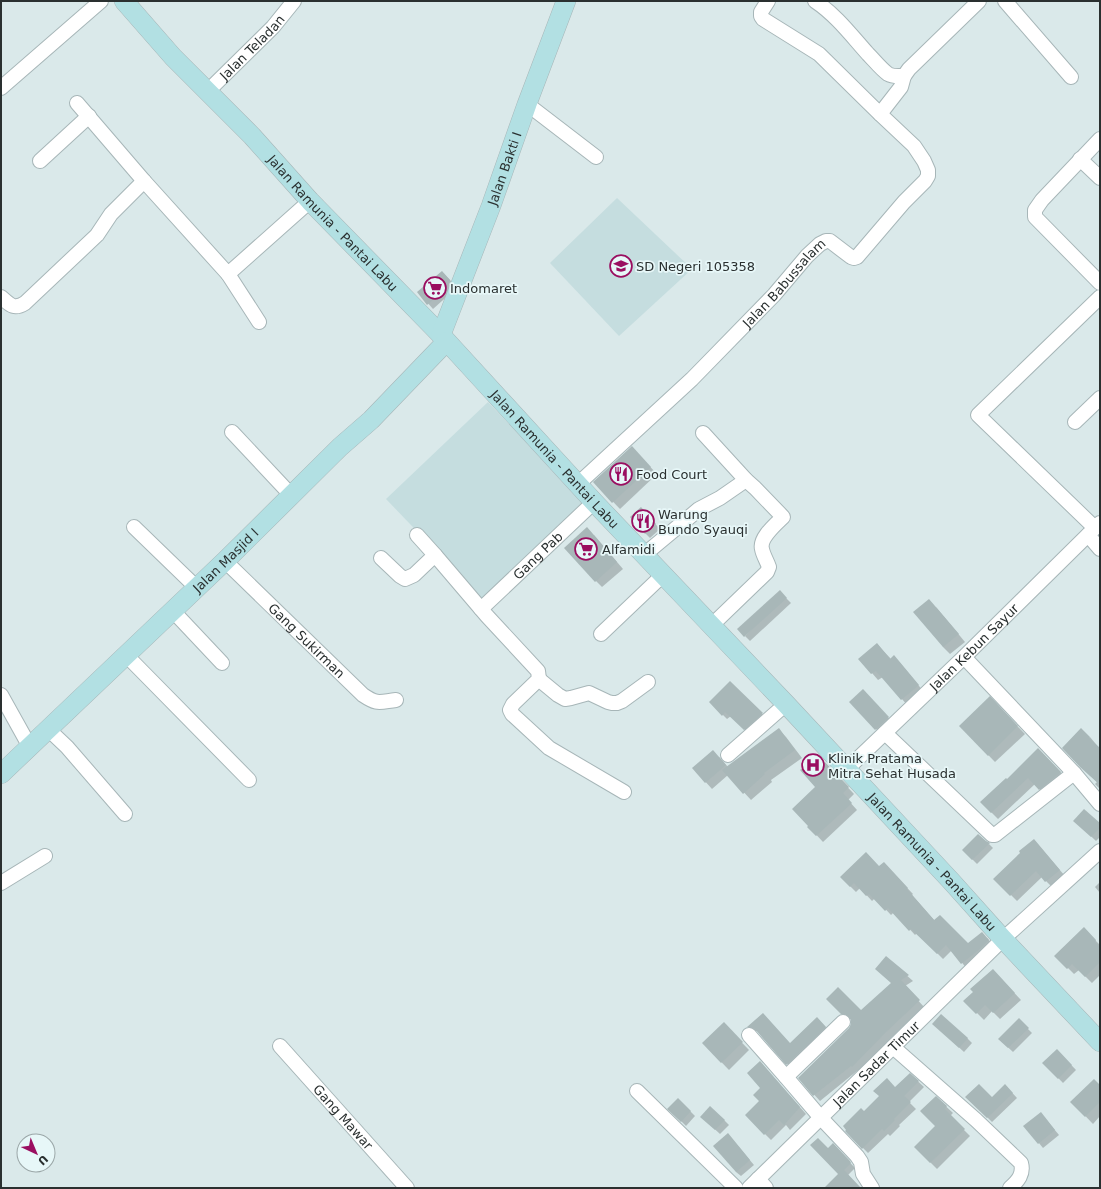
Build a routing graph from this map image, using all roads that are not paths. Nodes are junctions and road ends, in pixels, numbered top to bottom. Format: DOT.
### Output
graph roads {
  1 [pos="101,1"];
  2 [pos="124,1"];
  3 [pos="294,1"];
  4 [pos="566,1"];
  5 [pos="768,1"];
  6 [pos="815,1"];
  7 [pos="979,1"];
  8 [pos="1005,1"];
  9 [pos="904,76"];
  10 [pos="1071,77"];
  11 [pos="1,88"];
  12 [pos="208,91"];
  13 [pos="77,103"];
  14 [pos="527,104"];
  15 [pos="880,114"];
  16 [pos="89,116"];
  17 [pos="1100,139"];
  18 [pos="596,157"];
  19 [pos="1080,159"];
  20 [pos="40,161"];
  21 [pos="1100,178"];
  22 [pos="144,181"];
  23 [pos="310,201"];
  24 [pos="228,274"];
  25 [pos="1100,283"];
  26 [pos="1,297"];
  27 [pos="1100,297"];
  28 [pos="259,322"];
  29 [pos="443,339"];
  30 [pos="1100,398"];
  31 [pos="1075,422"];
  32 [pos="232,432"];
  33 [pos="703,433"];
  34 [pos="746,480"];
  35 [pos="578,484"];
  36 [pos="292,496"];
  37 [pos="594,502"];
  38 [pos="134,527"];
  39 [pos="1094,529"];
  40 [pos="417,535"];
  41 [pos="1100,549"];
  42 [pos="645,554"];
  43 [pos="435,555"];
  44 [pos="381,558"];
  45 [pos="225,561"];
  46 [pos="664,574"];
  47 [pos="197,588"];
  48 [pos="481,609"];
  49 [pos="173,611"];
  50 [pos="712,625"];
  51 [pos="601,634"];
  52 [pos="126,655"];
  53 [pos="964,657"];
  54 [pos="222,663"];
  55 [pos="539,679"];
  56 [pos="648,682"];
  57 [pos="1,695"];
  58 [pos="396,700"];
  59 [pos="786,704"];
  60 [pos="48,729"];
  61 [pos="885,733"];
  62 [pos="30,746"];
  63 [pos="728,755"];
  64 [pos="847,769"];
  65 [pos="2,771"];
  66 [pos="1074,773"];
  67 [pos="249,780"];
  68 [pos="624,792"];
  69 [pos="1100,804"];
  70 [pos="125,814"];
  71 [pos="1100,851"];
  72 [pos="45,856"];
  73 [pos="1,883"];
  74 [pos="1003,939"];
  75 [pos="843,1022"];
  76 [pos="749,1036"];
  77 [pos="1100,1042"];
  78 [pos="280,1046"];
  79 [pos="893,1047"];
  80 [pos="786,1077"];
  81 [pos="637,1091"];
  82 [pos="821,1118"];
  83 [pos="758,1185"];
  84 [pos="407,1188"];
  85 [pos="736,1188"];
  86 [pos="872,1188"];
  87 [pos="1010,1188"];
  1 -- 11 [label="street"];
  2 -- 12 [label="main road, Jalan Ramunia - Pantai Labu"];
  3 -- 12 [label="street, Jalan Teladan"];
  4 -- 14 [label="main road, Jalan Bakti I"];
  5 -- 15 [label="street, Jalan Babussalam"];
  6 -- 9 [label="street"];
  7 -- 9 [label="street"];
  8 -- 10 [label="street"];
  9 -- 15 [label="street"];
  12 -- 23 [label="main road, Jalan Ramunia - Pantai Labu"];
  13 -- 16 [label="street"];
  14 -- 18 [label="street"];
  14 -- 29 [label="main road, Jalan Bakti I"];
  15 -- 35 [label="street, Jalan Babussalam"];
  16 -- 20 [label="street"];
  16 -- 22 [label="street"];
  17 -- 19 [label="street"];
  19 -- 21 [label="street"];
  19 -- 25 [label="street"];
  22 -- 24 [label="street"];
  22 -- 26 [label="street"];
  23 -- 24 [label="street"];
  23 -- 29 [label="main road, Jalan Ramunia - Pantai Labu"];
  24 -- 28 [label="street"];
  27 -- 39 [label="street"];
  29 -- 35 [label="main road, Jalan Ramunia - Pantai Labu"];
  29 -- 36 [label="main road, Jalan Masjid I"];
  30 -- 31 [label="street"];
  32 -- 36 [label="street"];
  33 -- 34 [label="street"];
  34 -- 42 [label="street"];
  34 -- 50 [label="street"];
  35 -- 37 [label="main road, Jalan Ramunia - Pantai Labu"];
  36 -- 45 [label="main road, Jalan Masjid I"];
  37 -- 42 [label="main road, Jalan Ramunia - Pantai Labu"];
  37 -- 48 [label="street, Gang Pab"];
  38 -- 47 [label="street"];
  39 -- 41 [label="street"];
  39 -- 53 [label="street, Jalan Kebun Sayur"];
  40 -- 43 [label="street"];
  42 -- 46 [label="main road, Jalan Ramunia - Pantai Labu"];
  43 -- 44 [label="street"];
  43 -- 48 [label="street"];
  45 -- 47 [label="main road, Jalan Masjid I"];
  45 -- 58 [label="street, Gang Sukirman"];
  46 -- 50 [label="main road, Jalan Ramunia - Pantai Labu"];
  46 -- 51 [label="street"];
  47 -- 49 [label="main road, Jalan Masjid I"];
  48 -- 55 [label="street"];
  49 -- 52 [label="main road, Jalan Masjid I"];
  49 -- 54 [label="street"];
  50 -- 59 [label="main road, Jalan Ramunia - Pantai Labu"];
  52 -- 60 [label="main road, Jalan Masjid I"];
  52 -- 67 [label="street"];
  53 -- 61 [label="street, Jalan Kebun Sayur"];
  53 -- 66 [label="street"];
  55 -- 56 [label="street"];
  55 -- 68 [label="street"];
  57 -- 62 [label="street"];
  59 -- 63 [label="street"];
  59 -- 64 [label="main road, Jalan Ramunia - Pantai Labu"];
  60 -- 62 [label="main road, Jalan Masjid I"];
  60 -- 70 [label="street"];
  61 -- 64 [label="street, Jalan Kebun Sayur"];
  61 -- 66 [label="street"];
  62 -- 65 [label="main road, Jalan Masjid I"];
  64 -- 74 [label="main road, Jalan Ramunia - Pantai Labu"];
  66 -- 69 [label="street"];
  71 -- 74 [label="street, Jalan Sadar Timur"];
  72 -- 73 [label="street"];
  74 -- 77 [label="main road, Jalan Ramunia - Pantai Labu"];
  74 -- 79 [label="street, Jalan Sadar Timur"];
  75 -- 80 [label="street"];
  76 -- 80 [label="street"];
  78 -- 84 [label="street, Gang Mawar"];
  79 -- 82 [label="street, Jalan Sadar Timur"];
  79 -- 87 [label="street"];
  80 -- 82 [label="street"];
  81 -- 85 [label="street"];
  82 -- 83 [label="street, Jalan Sadar Timur"];
  82 -- 86 [label="street"];
}
